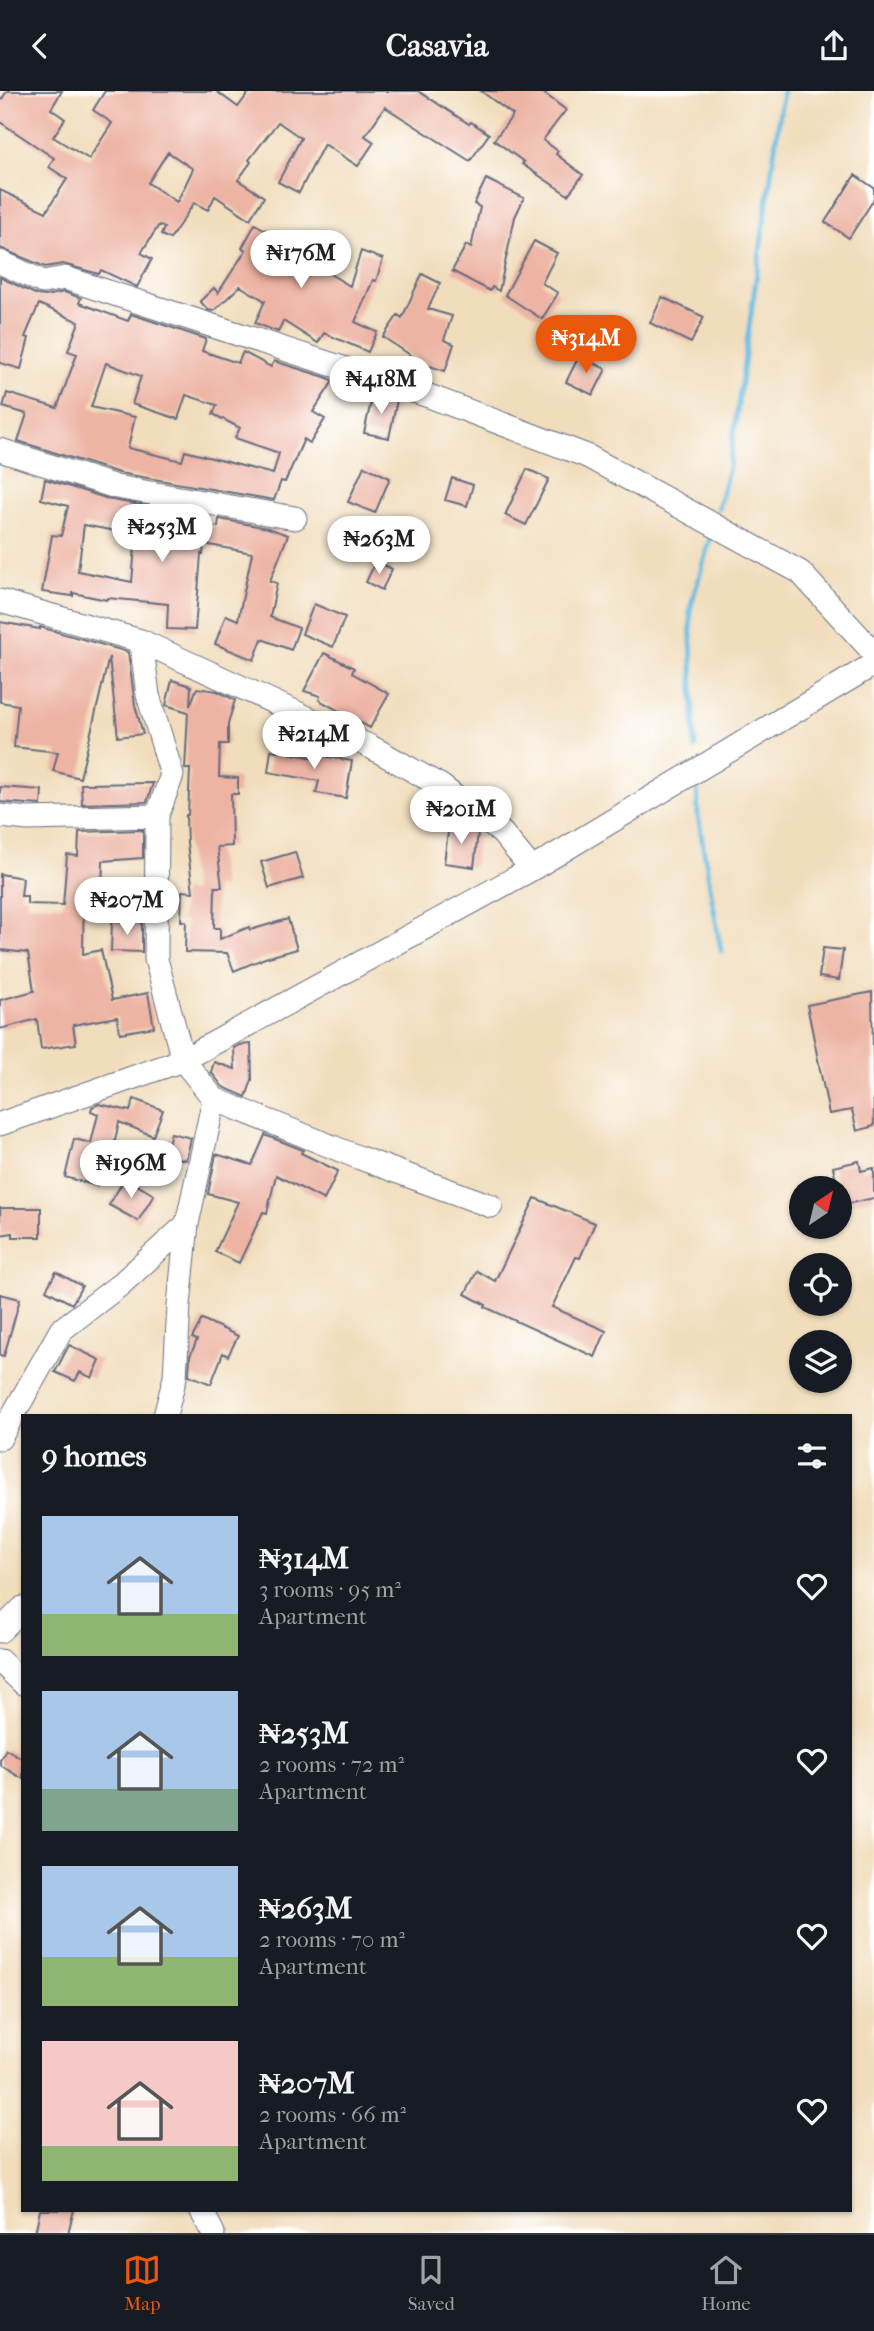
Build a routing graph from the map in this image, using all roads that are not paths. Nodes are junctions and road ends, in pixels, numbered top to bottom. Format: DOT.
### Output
graph roads {
  1 [pos="0,262"];
  2 [pos="0,450"];
  3 [pos="295,518"];
  4 [pos="0,601"];
  5 [pos="141,641"];
  6 [pos="874,653"];
  7 [pos="874,664"];
  8 [pos="156,815"];
  9 [pos="0,816"];
  10 [pos="532,869"];
  11 [pos="183,1060"];
  12 [pos="214,1099"];
  13 [pos="0,1124"];
  14 [pos="491,1206"];
  15 [pos="187,1224"];
  16 [pos="165,1414"];
  17 [pos="0,1438"];
  18 [pos="21,1610"];
  19 [pos="0,1631"];
  20 [pos="0,1661"];
  21 [pos="21,1681"];
  22 [pos="202,2212"];
  23 [pos="213,2233"];
  1 -- 6 [label="street"];
  2 -- 3 [label="street"];
  4 -- 5 [label="street"];
  5 -- 8 [label="street"];
  5 -- 10 [label="street"];
  7 -- 10 [label="street"];
  8 -- 9 [label="street"];
  8 -- 11 [label="street"];
  10 -- 11 [label="street"];
  11 -- 12 [label="street"];
  11 -- 13 [label="street"];
  12 -- 14 [label="street"];
  12 -- 15 [label="street"];
  15 -- 16 [label="street"];
  15 -- 17 [label="street"];
  18 -- 19 [label="street"];
  20 -- 21 [label="street"];
  22 -- 23 [label="street"];
}
